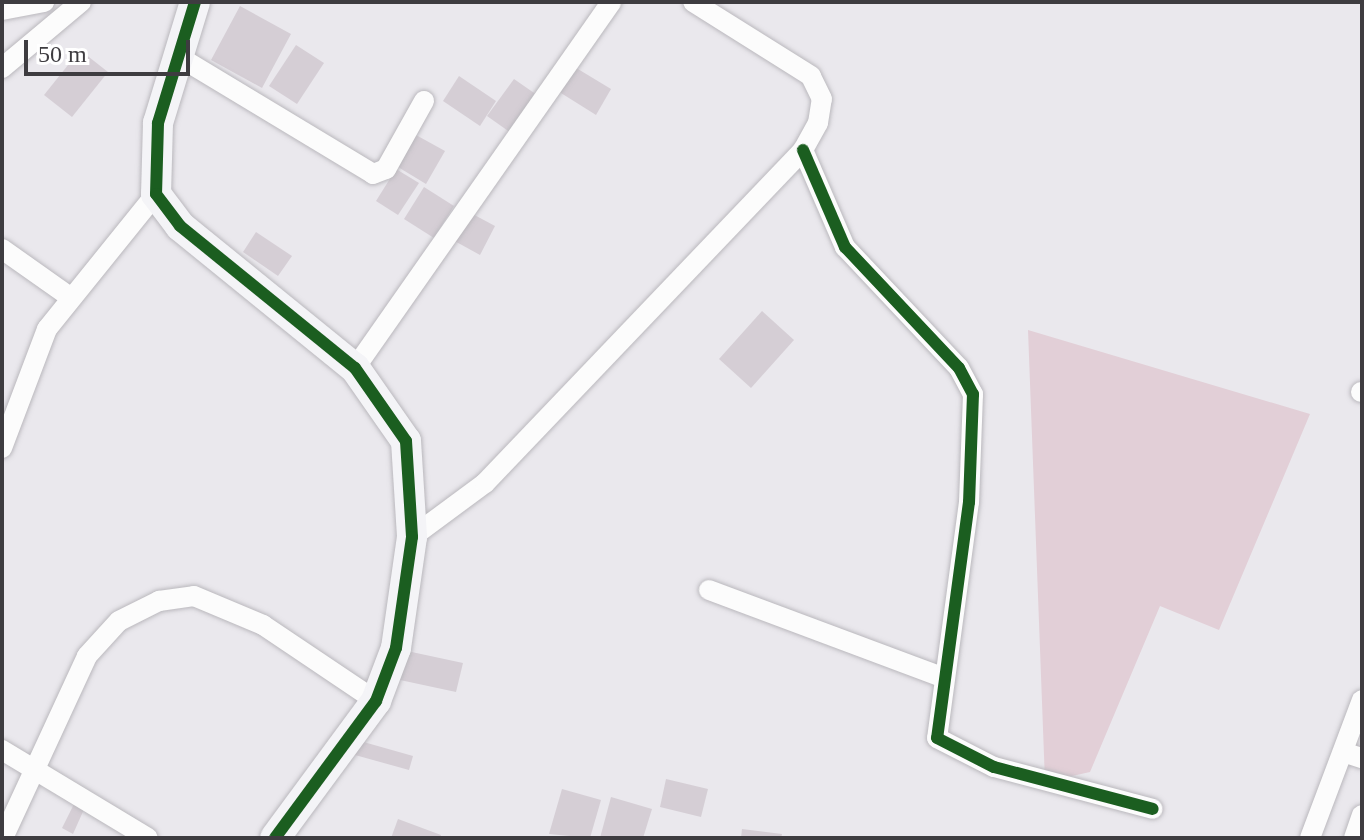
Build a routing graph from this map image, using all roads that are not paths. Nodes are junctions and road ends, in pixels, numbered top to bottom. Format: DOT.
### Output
graph roads {
  1 [pos="44,2"];
  2 [pos="81,2"];
  3 [pos="195,2"];
  4 [pos="611,2"];
  5 [pos="693,2"];
  6 [pos="2,10"];
  7 [pos="176,55"];
  8 [pos="2,68"];
  9 [pos="424,101"];
  10 [pos="803,150"];
  11 [pos="156,194"];
  12 [pos="2,249"];
  13 [pos="70,297"];
  14 [pos="355,368"];
  15 [pos="2,448"];
  16 [pos="412,537"];
  17 [pos="709,590"];
  18 [pos="942,677"];
  19 [pos="1362,700"];
  20 [pos="376,701"];
  21 [pos="2,750"];
  22 [pos="1352,755"];
  23 [pos="31,766"];
  24 [pos="1153,809"];
  25 [pos="1362,815"];
  26 [pos="3,838"];
  27 [pos="148,838"];
  28 [pos="275,838"];
  29 [pos="1310,838"];
  30 [pos="1354,838"];
  1 -- 6 [label="street"];
  2 -- 8 [label="street"];
  3 -- 7 [label="street"];
  4 -- 14 [label="street"];
  5 -- 10 [label="street"];
  7 -- 9 [label="street"];
  7 -- 11 [label="street"];
  10 -- 16 [label="street"];
  10 -- 18 [label="street"];
  11 -- 13 [label="street"];
  11 -- 14 [label="street"];
  12 -- 13 [label="street"];
  13 -- 15 [label="street"];
  14 -- 16 [label="street"];
  16 -- 20 [label="street"];
  17 -- 18 [label="street"];
  18 -- 24 [label="street"];
  19 -- 22 [label="street"];
  20 -- 23 [label="street"];
  20 -- 28 [label="street"];
  21 -- 23 [label="street"];
  22 -- 29 [label="street"];
  23 -- 26 [label="street"];
  23 -- 27 [label="street"];
  25 -- 30 [label="street"];
}
